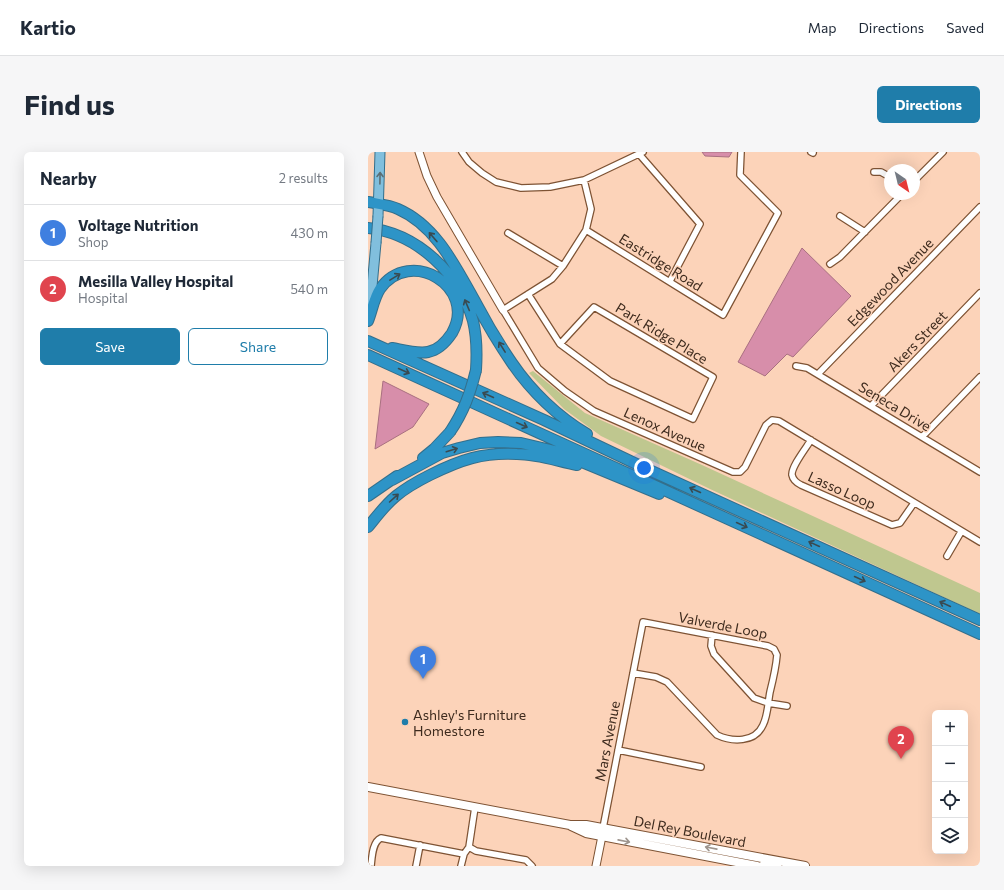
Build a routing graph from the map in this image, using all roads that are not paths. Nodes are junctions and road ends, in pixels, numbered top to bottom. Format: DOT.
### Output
graph roads {
  1 [pos="380,152"];
  2 [pos="419,152"];
  3 [pos="462,152"];
  4 [pos="741,152"];
  5 [pos="943,152"];
  6 [pos="641,153"];
  7 [pos="874,172"];
  8 [pos="884,174"];
  9 [pos="920,175"];
  10 [pos="584,180"];
  11 [pos="896,200"];
  12 [pos="368,202"];
  13 [pos="379,204"];
  14 [pos="980,207"];
  15 [pos="840,216"];
  16 [pos="368,228"];
  17 [pos="586,230"];
  18 [pos="865,232"];
  19 [pos="508,233"];
  20 [pos="830,264"];
  21 [pos="563,266"];
  22 [pos="670,281"];
  23 [pos="980,293"];
  24 [pos="528,294"];
  25 [pos="503,310"];
  26 [pos="368,321"];
  27 [pos="368,341"];
  28 [pos="560,344"];
  29 [pos="380,347"];
  30 [pos="368,355"];
  31 [pos="796,366"];
  32 [pos="818,374"];
  33 [pos="980,377"];
  34 [pos="871,406"];
  35 [pos="922,436"];
  36 [pos="811,440"];
  37 [pos="647,469"];
  38 [pos="979,469"];
  39 [pos="616,477"];
  40 [pos="392,480"];
  41 [pos="370,495"];
  42 [pos="914,503"];
  43 [pos="727,518"];
  44 [pos="368,527"];
  45 [pos="961,532"];
  46 [pos="980,542"];
  47 [pos="947,556"];
  48 [pos="980,620"];
  49 [pos="643,622"];
  50 [pos="980,634"];
  51 [pos="712,635"];
  52 [pos="633,673"];
  53 [pos="768,703"];
  54 [pos="787,706"];
  55 [pos="618,750"];
  56 [pos="701,767"];
  57 [pos="368,787"];
  58 [pos="475,807"];
  59 [pos="602,832"];
  60 [pos="420,845"];
  61 [pos="469,847"];
  62 [pos="725,851"];
  63 [pos="464,854"];
  64 [pos="740,854"];
  65 [pos="724,860"];
  66 [pos="738,862"];
  67 [pos="371,866"];
  68 [pos="416,866"];
  69 [pos="461,866"];
  70 [pos="532,866"];
  71 [pos="596,866"];
  72 [pos="757,866"];
  73 [pos="762,866"];
  74 [pos="777,866"];
  75 [pos="801,866"];
  13 -- 1 [label="main road, one-way"];
  2 -- 25 [label="street, Lenox Avenue"];
  3 -- 10 [label="street"];
  4 -- 22 [label="street, Eastridge Road"];
  5 -- 9 [label="street"];
  6 -- 10 [label="street"];
  6 -- 22 [label="street"];
  7 -- 8 [label="street"];
  10 -- 17 [label="street"];
  11 -- 18 [label="street"];
  12 -- 13 [label="highway"];
  13 -- 26 [label="main road, bridge"];
  37 -- 13 [label="highway, one-way"];
  14 -- 32 [label="street, Edgewood Avenue"];
  15 -- 18 [label="street"];
  40 -- 16 [label="highway, one-way, bridge"];
  17 -- 21 [label="street"];
  17 -- 22 [label="street, Eastridge Road"];
  18 -- 20 [label="street"];
  19 -- 21 [label="street"];
  21 -- 24 [label="street"];
  23 -- 34 [label="street, Akers Street"];
  24 -- 25 [label="street"];
  24 -- 28 [label="street, Park Ridge Place"];
  25 -- 36 [label="street, Lenox Avenue"];
  26 -- 29 [label="highway, one-way"];
  27 -- 29 [label="highway"];
  28 -- 28 [label="street, Park Ridge Place"];
  37 -- 29 [label="highway, one-way"];
  30 -- 43 [label="highway, one-way"];
  31 -- 32 [label="street, Seneca Drive"];
  32 -- 34 [label="street, Seneca Drive"];
  33 -- 35 [label="street"];
  34 -- 35 [label="street, Seneca Drive"];
  35 -- 38 [label="street, Seneca Drive"];
  36 -- 42 [label="street, Lenox Avenue"];
  36 -- 42 [label="street, Lasso Loop"];
  48 -- 37 [label="highway, one-way"];
  40 -- 39 [label="highway, one-way"];
  39 -- 43 [label="highway"];
  44 -- 39 [label="highway, one-way"];
  40 -- 41 [label="highway"];
  42 -- 45 [label="street, Lenox Avenue"];
  43 -- 50 [label="highway, one-way"];
  45 -- 46 [label="street, Lenox Avenue"];
  45 -- 47 [label="street"];
  49 -- 51 [label="street, Valverde Loop"];
  49 -- 52 [label="street, Mars Avenue"];
  51 -- 53 [label="street"];
  51 -- 53 [label="street, Valverde Loop"];
  52 -- 53 [label="street, Valverde Loop"];
  52 -- 55 [label="street, Mars Avenue"];
  53 -- 54 [label="street"];
  55 -- 56 [label="street"];
  55 -- 59 [label="street, Mars Avenue"];
  57 -- 58 [label="main road, Del Rey Boulevard"];
  58 -- 59 [label="main road, Del Rey Boulevard"];
  58 -- 61 [label="street"];
  62 -- 59 [label="main road, Del Rey Boulevard, one-way"];
  59 -- 65 [label="main road, Del Rey Boulevard, one-way"];
  59 -- 71 [label="street, Mars Avenue"];
  60 -- 63 [label="street"];
  60 -- 67 [label="street"];
  60 -- 68 [label="street"];
  61 -- 63 [label="street"];
  61 -- 70 [label="street"];
  62 -- 64 [label="main road, Del Rey Boulevard"];
  62 -- 65 [label="main road"];
  63 -- 69 [label="street"];
  64 -- 66 [label="main road"];
  64 -- 75 [label="main road, Del Rey Boulevard"];
  65 -- 66 [label="main road, Del Rey Boulevard"];
  66 -- 72 [label="main road, Del Rey Boulevard"];
  73 -- 74 [label="main road"];
}
